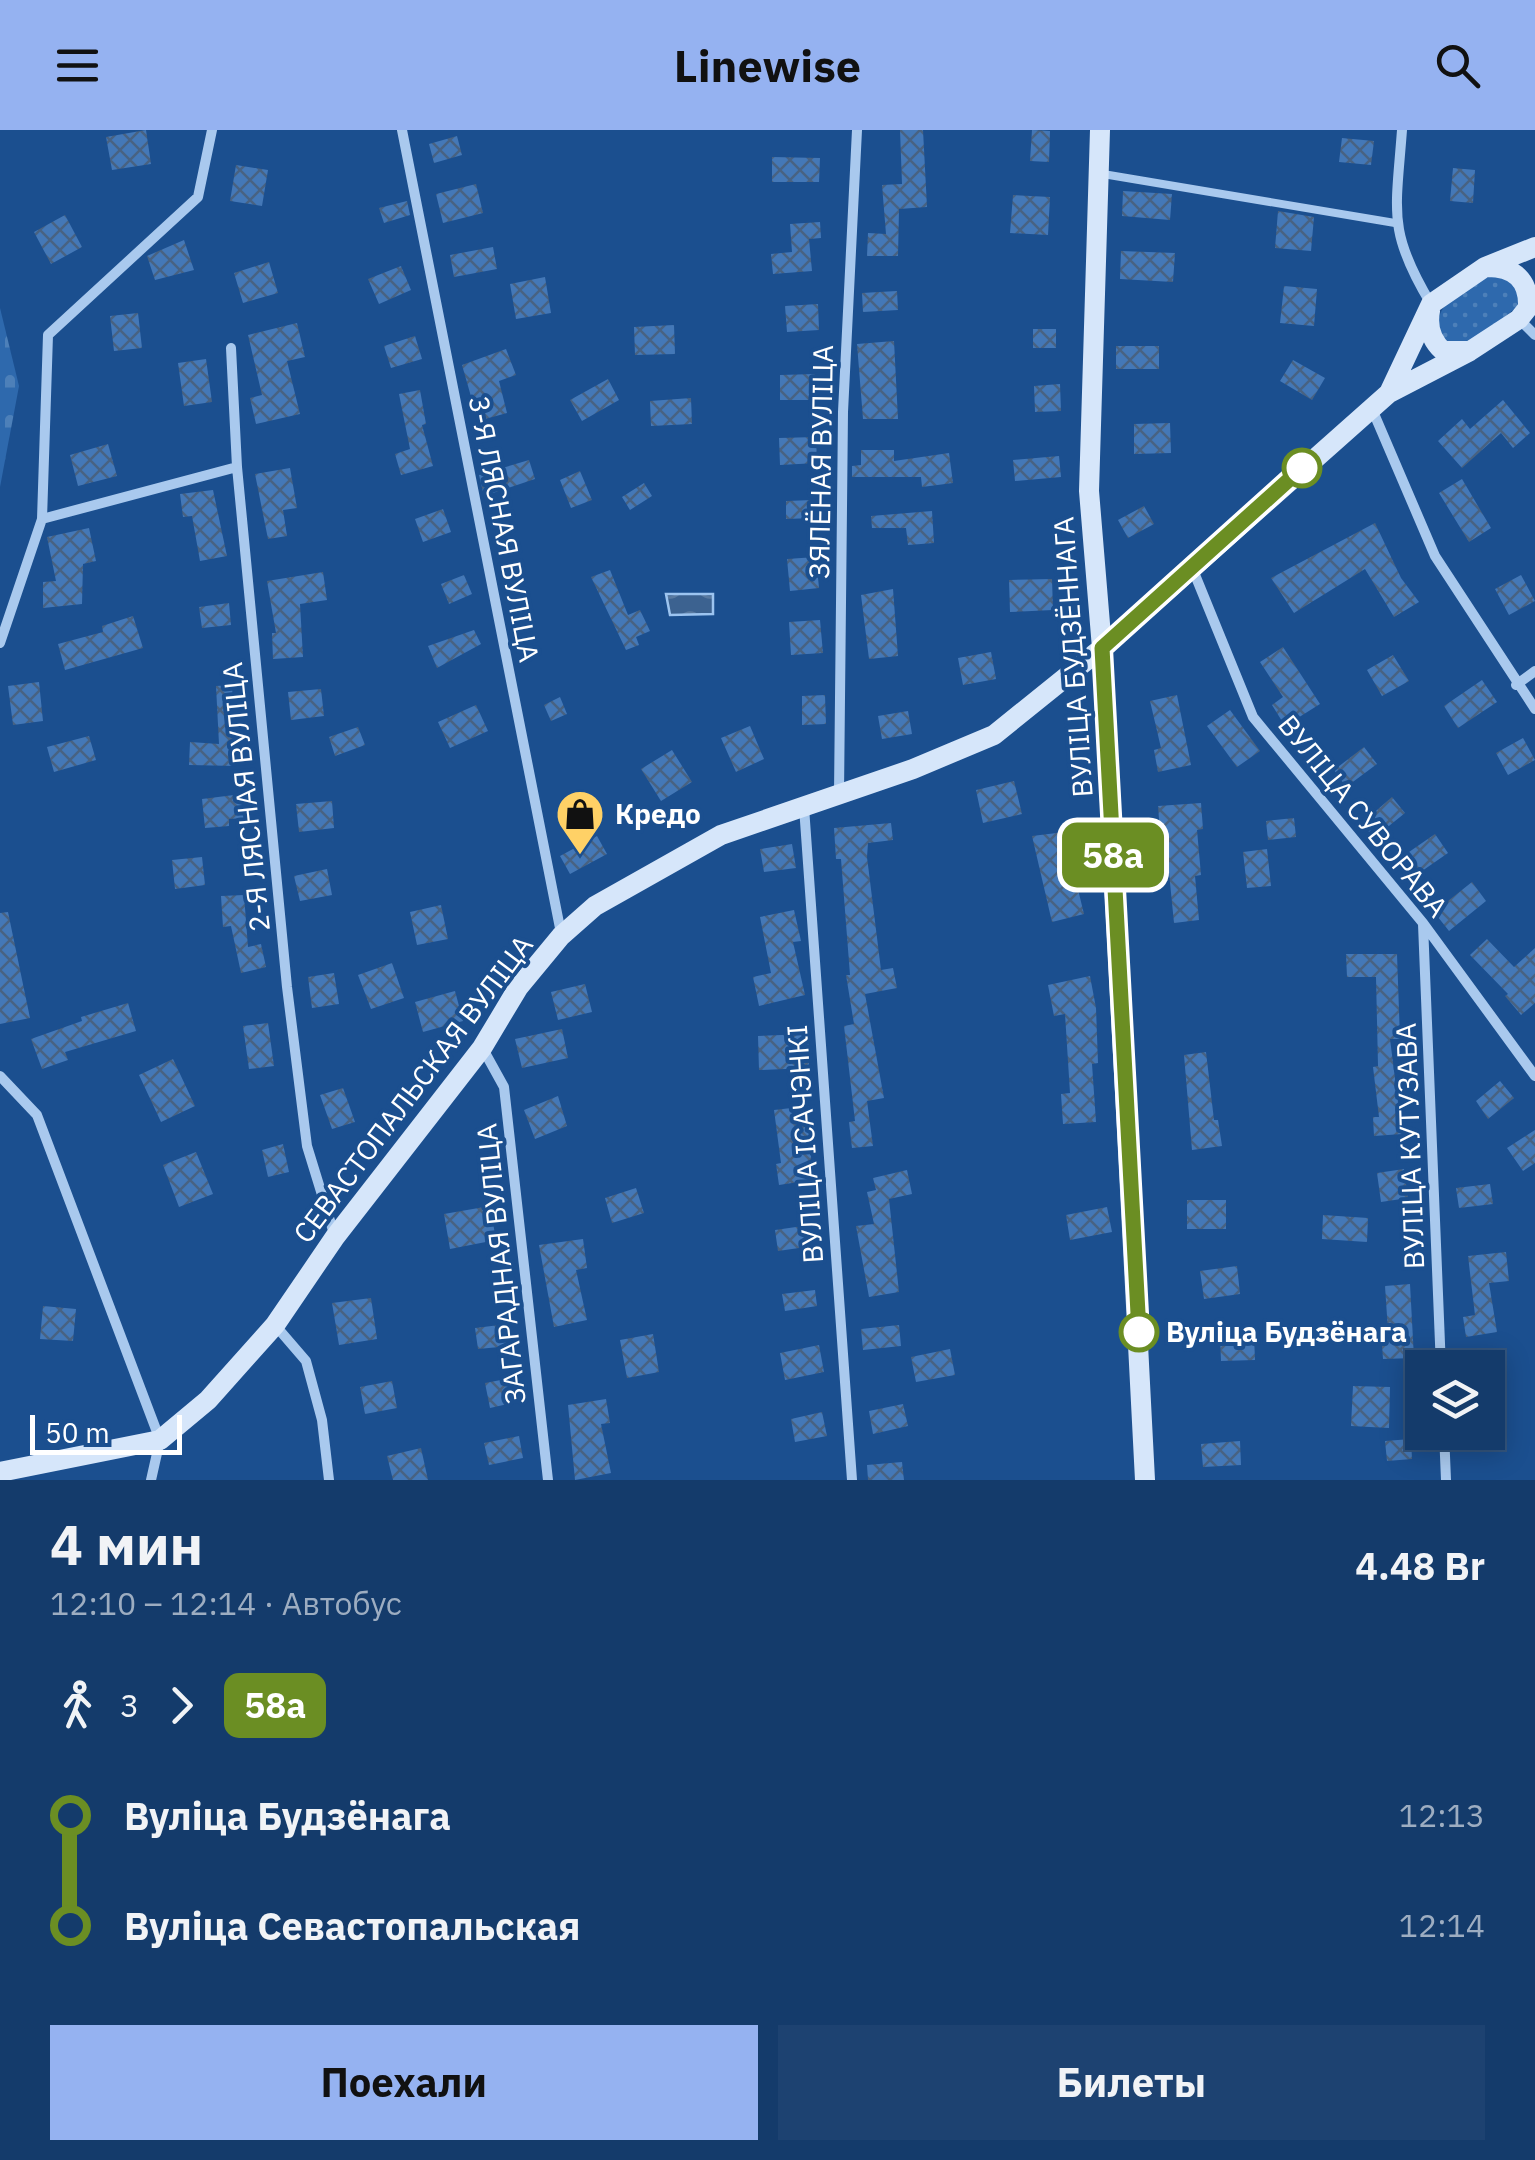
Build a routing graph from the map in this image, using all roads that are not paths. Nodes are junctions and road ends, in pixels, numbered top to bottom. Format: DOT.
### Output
graph roads {
  1 [pos="212,130"];
  2 [pos="402,130"];
  3 [pos="857,130"];
  4 [pos="1100,130"];
  5 [pos="1402,130"];
  6 [pos="1100,174"];
  7 [pos="1395,222"];
  8 [pos="1535,247"];
  9 [pos="1485,267"];
  10 [pos="1432,304"];
  11 [pos="1527,309"];
  12 [pos="1535,336"];
  13 [pos="231,348"];
  14 [pos="1470,352"];
  15 [pos="1389,393"];
  16 [pos="1371,408"];
  17 [pos="236,467"];
  18 [pos="42,519"];
  19 [pos="1191,564"];
  20 [pos="0,643"];
  21 [pos="1102,648"];
  22 [pos="1535,671"];
  23 [pos="1516,684"];
  24 [pos="1535,709"];
  25 [pos="839,794"];
  26 [pos="804,806"];
  27 [pos="1423,923"];
  28 [pos="561,936"];
  29 [pos="482,1048"];
  30 [pos="0,1076"];
  31 [pos="1535,1076"];
  32 [pos="335,1237"];
  33 [pos="276,1325"];
  34 [pos="1440,1350"];
  35 [pos="160,1440"];
  36 [pos="1445,1450"];
  37 [pos="0,1472"];
  38 [pos="151,1480"];
  39 [pos="328,1480"];
  40 [pos="548,1480"];
  41 [pos="852,1480"];
  42 [pos="1144,1480"];
  43 [pos="1446,1480"];
  1 -- 18 [label="street"];
  2 -- 28 [label="street, 3-Я ЛЯСНАЯ ВУЛІЦА"];
  3 -- 25 [label="street, ЗЯЛЁНАЯ ВУЛІЦА"];
  4 -- 6 [label="street, ВУЛІЦА БУДЗЁННАГА"];
  5 -- 7 [label="street"];
  6 -- 7 [label="lane"];
  6 -- 21 [label="street, ВУЛІЦА БУДЗЁННАГА"];
  7 -- 10 [label="street"];
  8 -- 9 [label="street, СЕВАСТОПАЛЬСКАЯ ВУЛІЦА"];
  9 -- 10 [label="street, СЕВАСТОПАЛЬСКАЯ ВУЛІЦА"];
  9 -- 11 [label="street"];
  10 -- 14 [label="street"];
  10 -- 15 [label="street, СЕВАСТОПАЛЬСКАЯ ВУЛІЦА"];
  11 -- 12 [label="street"];
  11 -- 14 [label="street, СЕВАСТОПАЛЬСКАЯ ВУЛІЦА"];
  13 -- 17 [label="street, 2-Я ЛЯСНАЯ ВУЛІЦА"];
  14 -- 15 [label="street, СЕВАСТОПАЛЬСКАЯ ВУЛІЦА"];
  15 -- 16 [label="street, СЕВАСТОПАЛЬСКАЯ ВУЛІЦА"];
  16 -- 19 [label="street, СЕВАСТОПАЛЬСКАЯ ВУЛІЦА"];
  16 -- 23 [label="street"];
  17 -- 18 [label="street"];
  17 -- 32 [label="street, 2-Я ЛЯСНАЯ ВУЛІЦА"];
  18 -- 20 [label="street"];
  19 -- 21 [label="street, СЕВАСТОПАЛЬСКАЯ ВУЛІЦА"];
  19 -- 27 [label="street, ВУЛІЦА СУВОРАВА"];
  21 -- 25 [label="street, СЕВАСТОПАЛЬСКАЯ ВУЛІЦА"];
  21 -- 42 [label="street, ВУЛІЦА БУДЗЁННАГА"];
  22 -- 23 [label="street"];
  23 -- 24 [label="street"];
  25 -- 26 [label="street, СЕВАСТОПАЛЬСКАЯ ВУЛІЦА"];
  26 -- 28 [label="street, СЕВАСТОПАЛЬСКАЯ ВУЛІЦА"];
  26 -- 41 [label="street, ВУЛІЦА ІСАЧЭНКІ"];
  27 -- 31 [label="street, ВУЛІЦА СУВОРАВА"];
  27 -- 34 [label="street, ВУЛІЦА КУТУЗАВА"];
  28 -- 29 [label="street, СЕВАСТОПАЛЬСКАЯ ВУЛІЦА"];
  29 -- 32 [label="street, СЕВАСТОПАЛЬСКАЯ ВУЛІЦА"];
  29 -- 40 [label="street, ЗАГАРАДНАЯ ВУЛІЦА"];
  30 -- 35 [label="street"];
  32 -- 33 [label="street, СЕВАСТОПАЛЬСКАЯ ВУЛІЦА"];
  33 -- 35 [label="street, СЕВАСТОПАЛЬСКАЯ ВУЛІЦА"];
  33 -- 39 [label="street"];
  35 -- 37 [label="street, СЕВАСТОПАЛЬСКАЯ ВУЛІЦА"];
  35 -- 38 [label="street"];
  36 -- 43 [label="street"];
}
